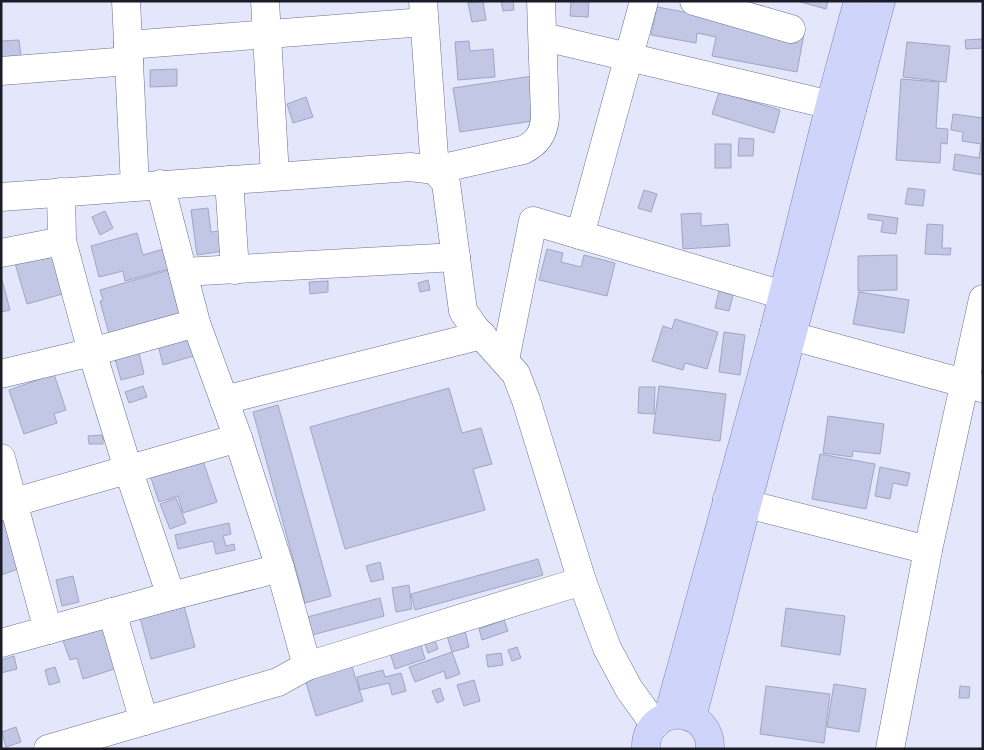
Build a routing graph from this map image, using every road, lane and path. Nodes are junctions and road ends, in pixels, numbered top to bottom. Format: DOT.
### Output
graph roads {
  1 [pos="126,1"];
  2 [pos="265,1"];
  3 [pos="541,1"];
  4 [pos="644,1"];
  5 [pos="858,1"];
  6 [pos="881,1"];
  7 [pos="705,3"];
  8 [pos="424,12"];
  9 [pos="791,29"];
  10 [pos="267,34"];
  11 [pos="544,37"];
  12 [pos="128,53"];
  13 [pos="630,57"];
  14 [pos="1,72"];
  15 [pos="841,107"];
  16 [pos="435,170"];
  17 [pos="275,176"];
  18 [pos="229,180"];
  19 [pos="148,185"];
  20 [pos="61,192"];
  21 [pos="1,197"];
  22 [pos="580,235"];
  23 [pos="62,241"];
  24 [pos="1,253"];
  25 [pos="456,257"];
  26 [pos="235,270"];
  27 [pos="183,272"];
  28 [pos="783,296"];
  29 [pos="983,299"];
  30 [pos="196,323"];
  31 [pos="783,334"];
  32 [pos="482,335"];
  33 [pos="92,352"];
  34 [pos="505,360"];
  35 [pos="1,374"];
  36 [pos="974,386"];
  37 [pos="224,400"];
  38 [pos="238,438"];
  39 [pos="1,458"];
  40 [pos="128,470"];
  41 [pos="737,501"];
  42 [pos="8,504"];
  43 [pos="928,550"];
  44 [pos="280,568"];
  45 [pos="582,581"];
  46 [pos="171,596"];
  47 [pos="112,612"];
  48 [pos="48,630"];
  49 [pos="1,643"];
  50 [pos="307,666"];
  51 [pos="144,721"];
  52 [pos="665,727"];
  53 [pos="48,749"];
  54 [pos="710,749"];
  55 [pos="890,749"];
  1 -- 12 [label="street"];
  2 -- 10 [label="street"];
  3 -- 11 [label="street"];
  4 -- 13 [label="street"];
  5 -- 15 [label="main road"];
  6 -- 15 [label="main road"];
  7 -- 9 [label="street"];
  8 -- 10 [label="street"];
  8 -- 16 [label="street"];
  10 -- 12 [label="street"];
  10 -- 17 [label="street"];
  11 -- 13 [label="street"];
  11 -- 16 [label="street"];
  12 -- 14 [label="street"];
  12 -- 19 [label="street"];
  13 -- 15 [label="street"];
  13 -- 22 [label="street"];
  15 -- 28 [label="main road"];
  15 -- 31 [label="main road"];
  16 -- 17 [label="street"];
  16 -- 25 [label="street"];
  17 -- 18 [label="street"];
  18 -- 19 [label="street"];
  18 -- 26 [label="street"];
  19 -- 20 [label="street"];
  19 -- 27 [label="street"];
  20 -- 21 [label="street"];
  20 -- 23 [label="street"];
  22 -- 28 [label="street"];
  22 -- 34 [label="street"];
  23 -- 24 [label="street"];
  23 -- 33 [label="street"];
  25 -- 26 [label="street"];
  25 -- 32 [label="street"];
  26 -- 27 [label="street"];
  27 -- 30 [label="street"];
  28 -- 31 [label="main road"];
  29 -- 36 [label="street"];
  30 -- 33 [label="street"];
  30 -- 37 [label="street"];
  31 -- 36 [label="street"];
  31 -- 41 [label="main road"];
  32 -- 34 [label="street"];
  32 -- 37 [label="street"];
  33 -- 35 [label="street"];
  33 -- 40 [label="street"];
  34 -- 45 [label="street"];
  36 -- 43 [label="street"];
  37 -- 38 [label="street"];
  38 -- 40 [label="street"];
  38 -- 44 [label="street"];
  39 -- 42 [label="street"];
  40 -- 42 [label="street"];
  40 -- 46 [label="street"];
  41 -- 43 [label="street"];
  41 -- 52 [label="main road"];
  42 -- 48 [label="street"];
  43 -- 55 [label="street"];
  44 -- 46 [label="street"];
  44 -- 50 [label="street"];
  45 -- 50 [label="street"];
  45 -- 52 [label="street"];
  46 -- 47 [label="street"];
  47 -- 48 [label="street"];
  47 -- 51 [label="street"];
  48 -- 49 [label="street"];
  50 -- 51 [label="street"];
  51 -- 53 [label="street"];
  52 -- 54 [label="main road"];
}
